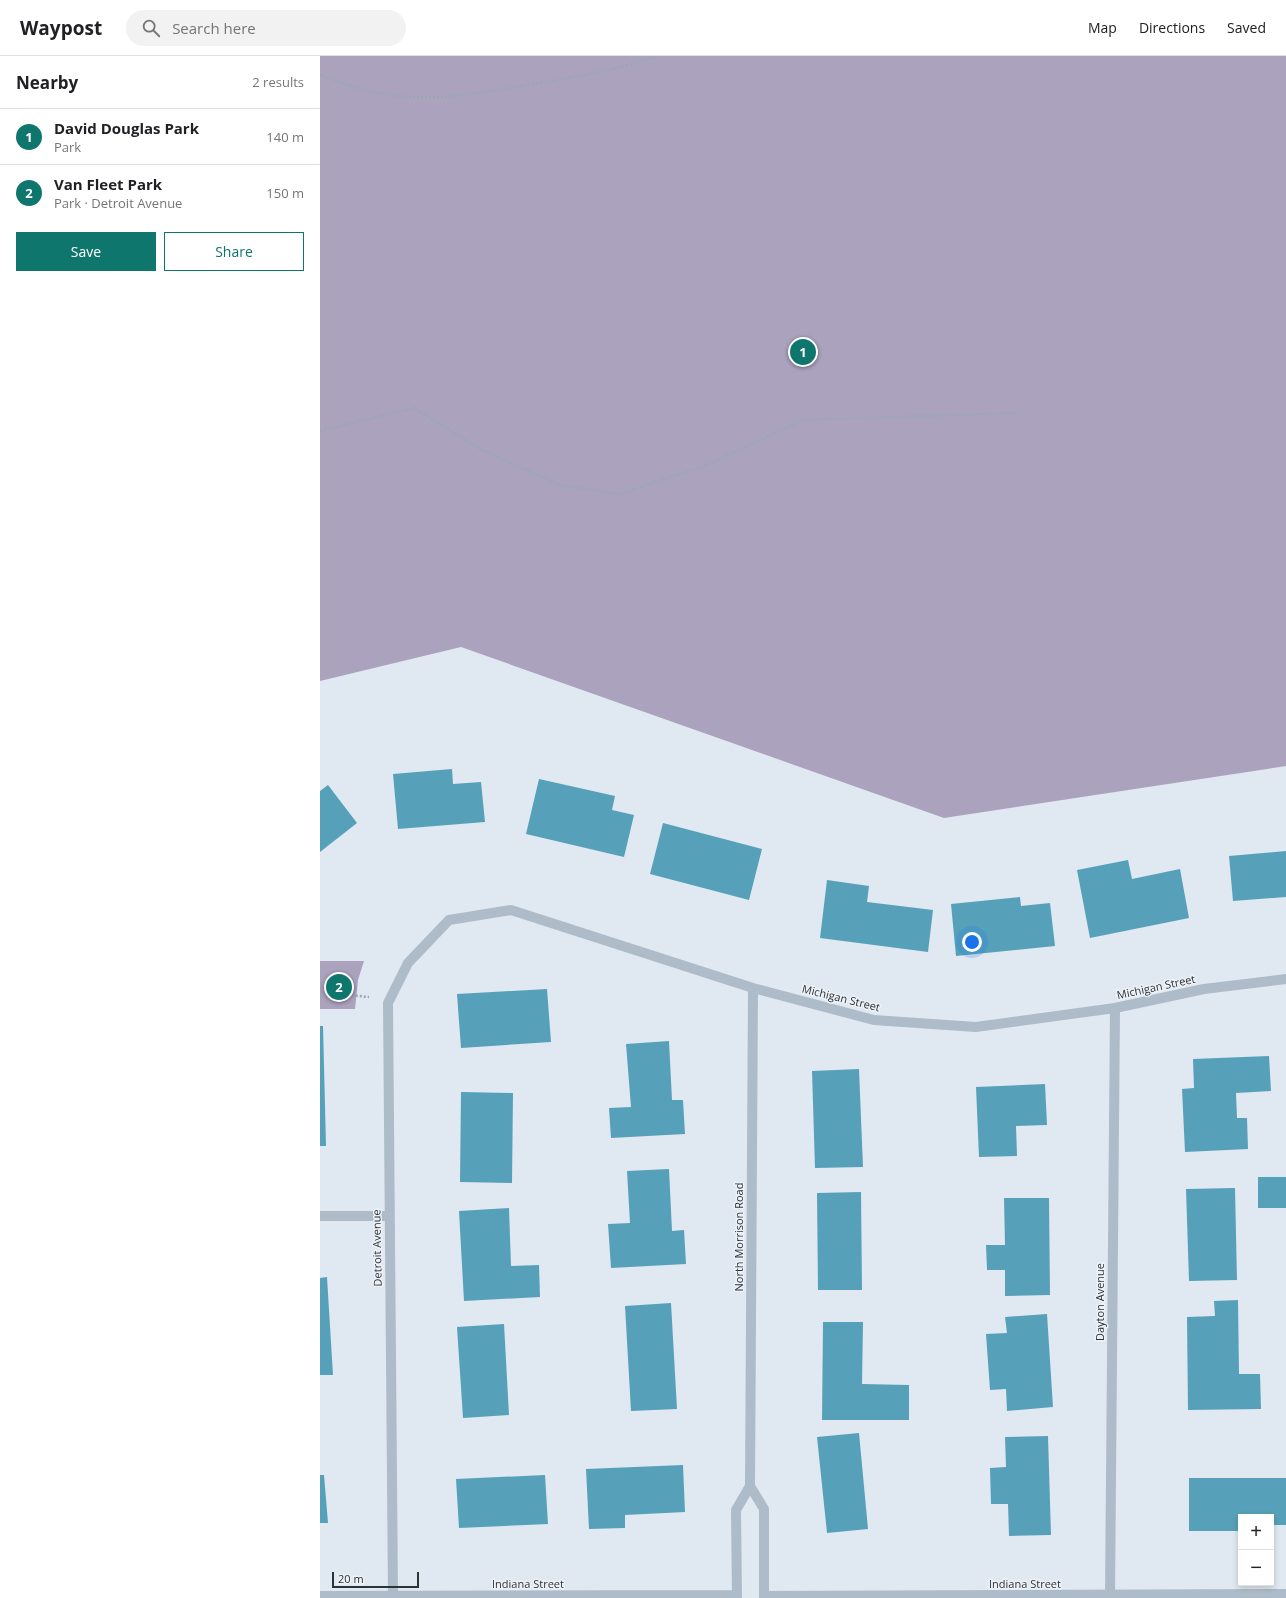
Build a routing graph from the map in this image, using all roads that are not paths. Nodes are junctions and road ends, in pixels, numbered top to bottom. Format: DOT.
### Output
graph roads {
  1 [pos="449,920"];
  2 [pos="1286,979"];
  3 [pos="753,988"];
  4 [pos="1115,1008"];
  5 [pos="320,1216"];
  6 [pos="389,1216"];
  7 [pos="750,1486"];
  8 [pos="1286,1594"];
  9 [pos="320,1596"];
  10 [pos="1110,1596"];
  11 [pos="393,1597"];
  12 [pos="737,1597"];
  13 [pos="764,1597"];
  1 -- 3 [label="street, Michigan Street"];
  1 -- 6 [label="street, Detroit Avenue"];
  2 -- 4 [label="street, Michigan Street"];
  3 -- 4 [label="street, Michigan Street"];
  3 -- 7 [label="street, North Morrison Road"];
  4 -- 10 [label="street, Dayton Avenue"];
  5 -- 6 [label="street"];
  6 -- 11 [label="street, Detroit Avenue"];
  7 -- 12 [label="street, North Morrison Road"];
  7 -- 13 [label="street"];
  8 -- 10 [label="street, Indiana Street"];
  9 -- 11 [label="street, Indiana Street"];
  10 -- 13 [label="street, Indiana Street"];
  11 -- 12 [label="street, Indiana Street"];
}
